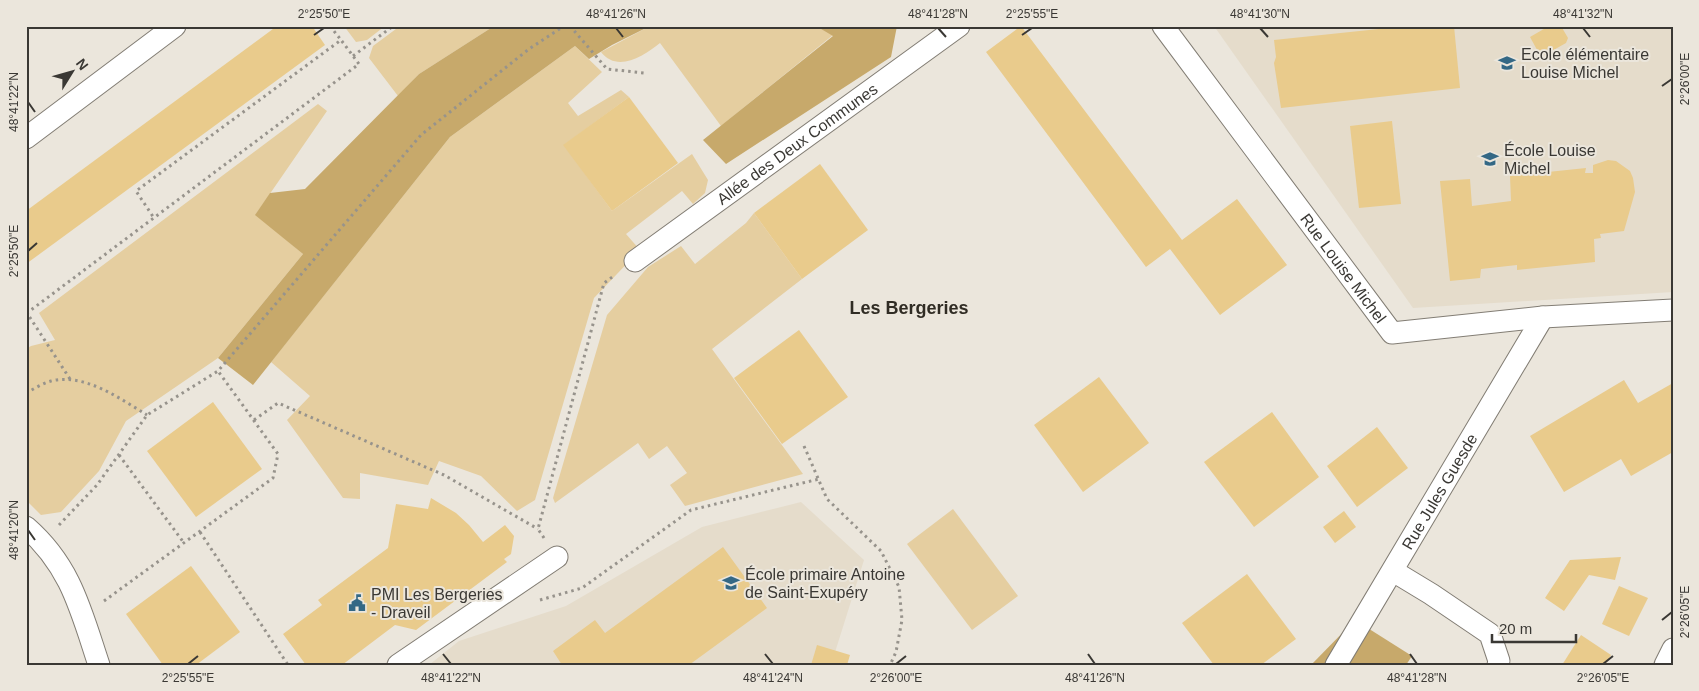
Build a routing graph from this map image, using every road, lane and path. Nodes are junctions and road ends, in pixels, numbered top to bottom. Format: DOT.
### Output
graph roads {
  1 [pos="175,26"];
  2 [pos="330,26"];
  3 [pos="393,26"];
  4 [pos="564,26"];
  5 [pos="570,26"];
  6 [pos="959,26"];
  7 [pos="1163,26"];
  8 [pos="341,40"];
  9 [pos="353,56"];
  10 [pos="644,74"];
  11 [pos="26,138"];
  12 [pos="154,218"];
  13 [pos="635,261"];
  14 [pos="1673,310"];
  15 [pos="1543,317"];
  16 [pos="218,371"];
  17 [pos="70,379"];
  18 [pos="26,392"];
  19 [pos="147,415"];
  20 [pos="254,420"];
  21 [pos="804,446"];
  22 [pos="118,455"];
  23 [pos="819,479"];
  24 [pos="26,527"];
  25 [pos="538,529"];
  26 [pos="199,532"];
  27 [pos="43,541"];
  28 [pos="184,543"];
  29 [pos="557,557"];
  30 [pos="1392,571"];
  31 [pos="536,602"];
  32 [pos="83,616"];
  33 [pos="1673,650"];
  34 [pos="99,665"];
  35 [pos="288,665"];
  36 [pos="398,665"];
  37 [pos="890,665"];
  38 [pos="1336,665"];
  39 [pos="1498,665"];
  40 [pos="1665,665"];
  1 -- 11 [label="street"];
  2 -- 8 [label="path"];
  3 -- 9 [label="path"];
  4 -- 16 [label="path"];
  5 -- 10 [label="path"];
  6 -- 13 [label="street, Allée des Deux Communes"];
  7 -- 15 [label="street, Rue Louise Michel"];
  8 -- 9 [label="path"];
  8 -- 12 [label="path"];
  9 -- 12 [label="path"];
  12 -- 17 [label="path"];
  13 -- 25 [label="path"];
  14 -- 15 [label="street, Rue Louise Michel"];
  15 -- 30 [label="street, Rue Jules Guesde"];
  16 -- 19 [label="path"];
  16 -- 20 [label="path"];
  17 -- 18 [label="path"];
  17 -- 19 [label="path"];
  19 -- 22 [label="path"];
  20 -- 25 [label="path"];
  20 -- 26 [label="path"];
  21 -- 23 [label="path"];
  22 -- 27 [label="path"];
  22 -- 28 [label="path"];
  23 -- 31 [label="path"];
  23 -- 37 [label="path"];
  24 -- 27 [label="street"];
  25 -- 29 [label="path"];
  26 -- 28 [label="path"];
  26 -- 35 [label="path"];
  27 -- 32 [label="street"];
  28 -- 32 [label="path"];
  29 -- 36 [label="street"];
  30 -- 38 [label="street, Rue Jules Guesde"];
  30 -- 39 [label="street"];
  32 -- 34 [label="street"];
  33 -- 40 [label="street"];
}
